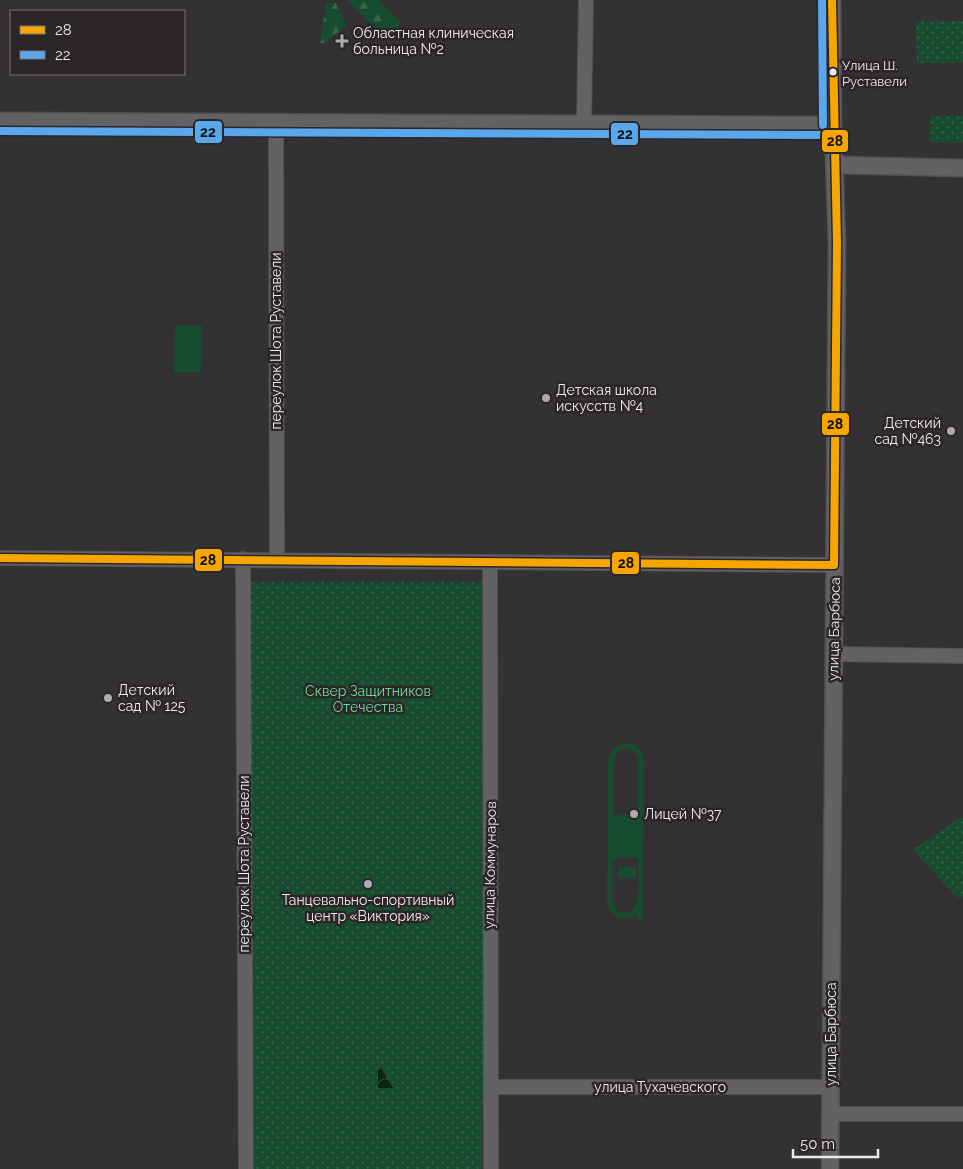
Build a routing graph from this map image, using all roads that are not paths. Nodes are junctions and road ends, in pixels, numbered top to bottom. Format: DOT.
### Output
graph roads {
  1 [pos="586,0"];
  2 [pos="832,0"];
  3 [pos="0,121"];
  4 [pos="276,122"];
  5 [pos="584,123"];
  6 [pos="833,125"];
  7 [pos="836,165"];
  8 [pos="963,168"];
  9 [pos="0,558"];
  10 [pos="244,559"];
  11 [pos="276,560"];
  12 [pos="490,562"];
  13 [pos="834,565"];
  14 [pos="834,654"];
  15 [pos="963,656"];
  16 [pos="491,1087"];
  17 [pos="830,1087"];
  18 [pos="830,1114"];
  19 [pos="963,1114"];
  20 [pos="246,1169"];
  21 [pos="491,1169"];
  22 [pos="830,1169"];
  1 -- 5 [label="street"];
  2 -- 6 [label="street, улица Барбюса"];
  3 -- 4 [label="street"];
  4 -- 5 [label="street"];
  4 -- 11 [label="street, переулок Шота Руставели"];
  5 -- 6 [label="street"];
  6 -- 7 [label="street, улица Барбюса"];
  7 -- 8 [label="street"];
  7 -- 13 [label="street, улица Барбюса"];
  9 -- 10 [label="street"];
  10 -- 11 [label="street"];
  10 -- 20 [label="street, переулок Шота Руставели"];
  11 -- 12 [label="street"];
  12 -- 13 [label="street"];
  12 -- 16 [label="street, улица Коммунаров"];
  13 -- 14 [label="street, улица Барбюса"];
  14 -- 15 [label="street"];
  14 -- 17 [label="street, улица Барбюса"];
  16 -- 17 [label="street, улица Тухачевского"];
  16 -- 21 [label="street, улица Коммунаров"];
  17 -- 18 [label="street, улица Барбюса"];
  18 -- 19 [label="street"];
  18 -- 22 [label="street, улица Барбюса"];
}
